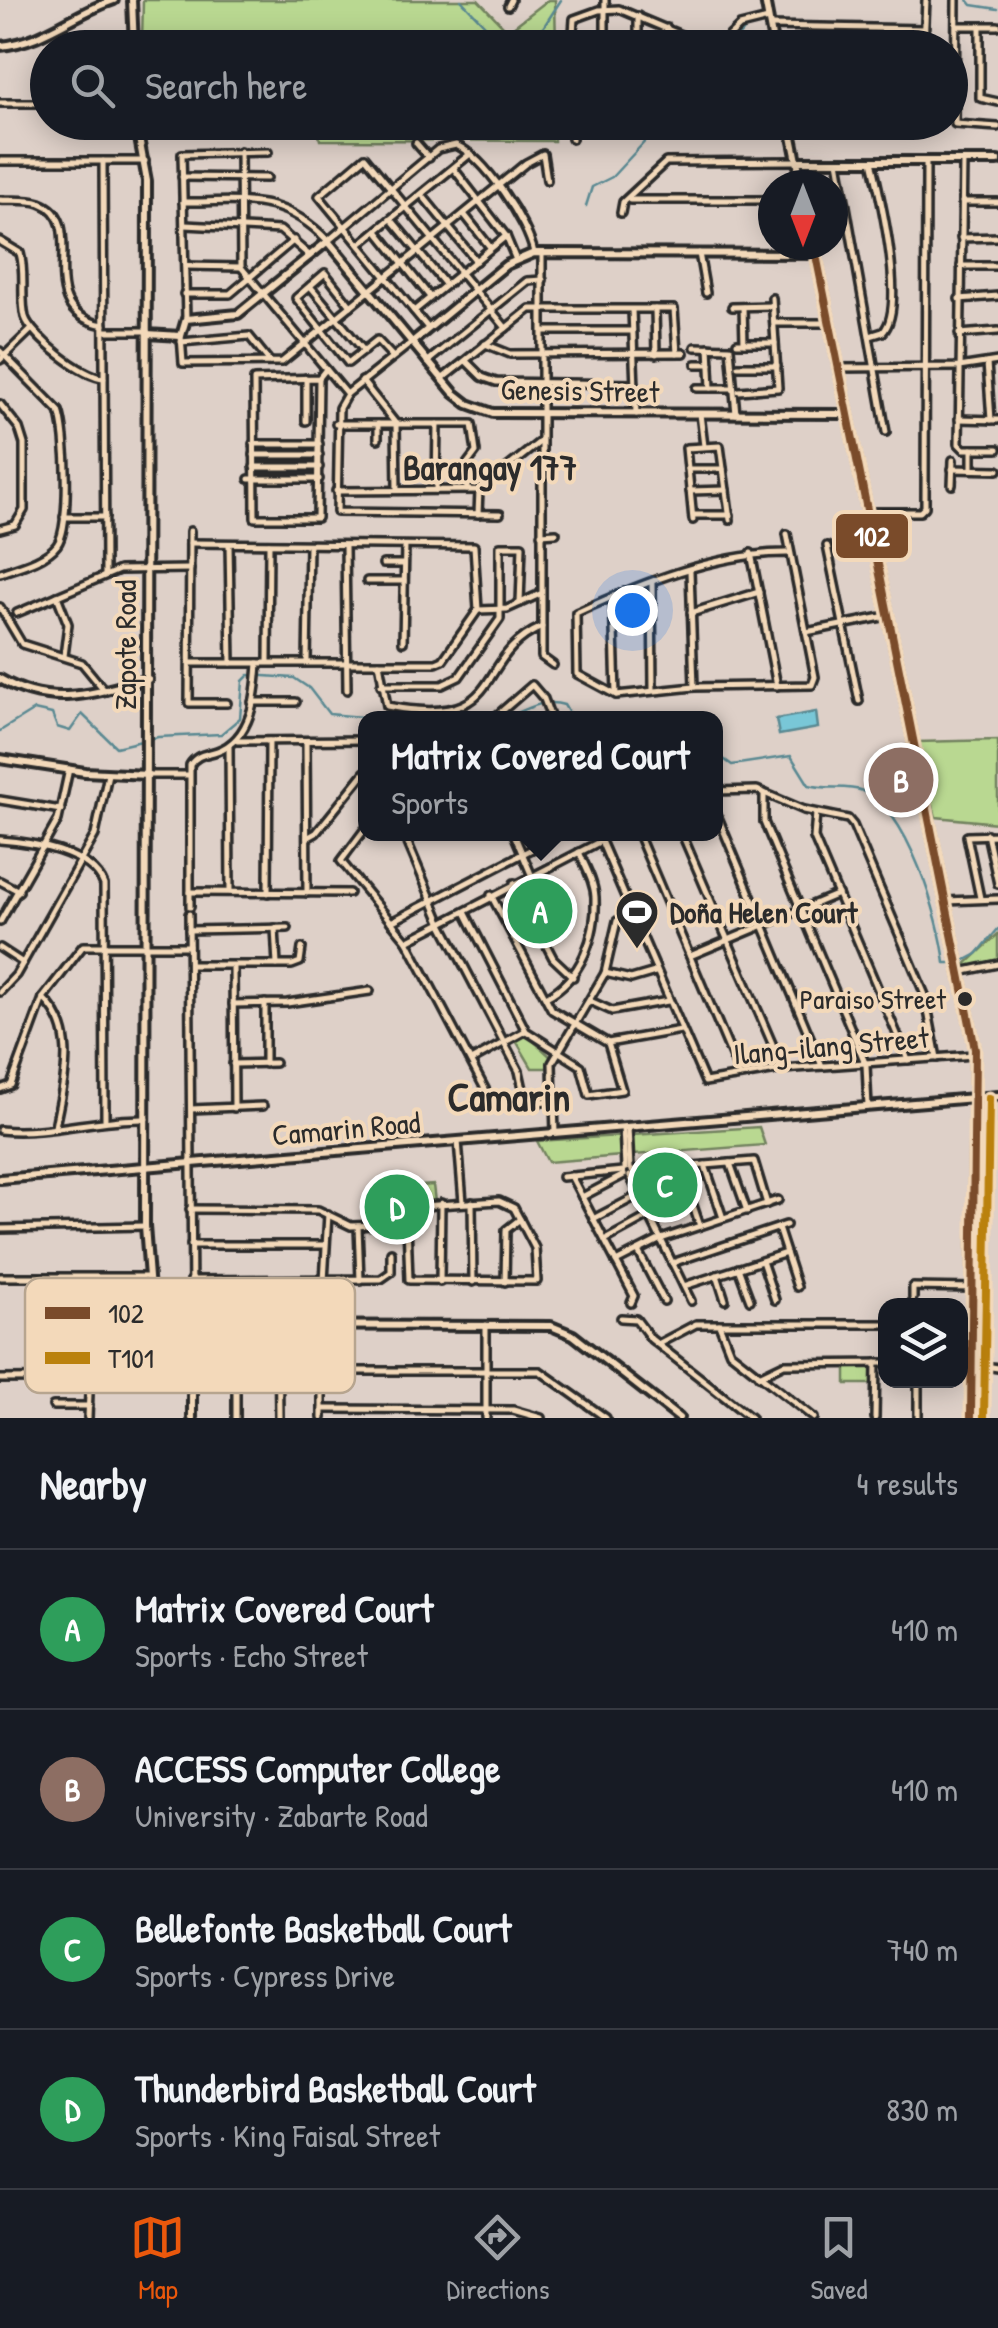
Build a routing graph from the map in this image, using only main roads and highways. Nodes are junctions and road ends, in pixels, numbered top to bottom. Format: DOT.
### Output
graph roads {
  1 [pos="114,0"];
  2 [pos="132,0"];
  3 [pos="765,0"];
  4 [pos="50,30"];
  5 [pos="133,30"];
  6 [pos="771,30"];
  7 [pos="30,39"];
  8 [pos="0,46"];
  9 [pos="140,140"];
  10 [pos="793,140"];
  11 [pos="797,161"];
  12 [pos="998,161"];
  13 [pos="799,170"];
  14 [pos="758,251"];
  15 [pos="816,260"];
  16 [pos="147,333"];
  17 [pos="410,342"];
  18 [pos="848,414"];
  19 [pos="0,679"];
  20 [pos="148,680"];
  21 [pos="0,758"];
  22 [pos="148,775"];
  23 [pos="997,1097"];
  24 [pos="978,1098"];
  25 [pos="145,1168"];
  26 [pos="0,1179"];
  27 [pos="147,1278"];
  28 [pos="355,1324"];
  29 [pos="678,1418"];
  30 [pos="970,1418"];
  1 -- 4 [label="main road"];
  2 -- 5 [label="main road"];
  3 -- 6 [label="main road"];
  7 -- 8 [label="main road"];
  9 -- 16 [label="main road, Zapote Road"];
  10 -- 11 [label="main road"];
  11 -- 12 [label="main road"];
  11 -- 13 [label="main road"];
  14 -- 17 [label="main road"];
  15 -- 18 [label="main road"];
  16 -- 17 [label="main road, Genesis Street"];
  16 -- 20 [label="main road, Zapote Road"];
  17 -- 18 [label="main road, Genesis Street"];
  18 -- 24 [label="main road"];
  19 -- 20 [label="main road"];
  20 -- 22 [label="main road, Zapote Road"];
  21 -- 22 [label="main road"];
  22 -- 25 [label="main road, Zapote Road"];
  23 -- 24 [label="main road, Camarin Road"];
  24 -- 25 [label="main road, Camarin Road"];
  24 -- 30 [label="main road"];
  25 -- 26 [label="main road, Camarin Road"];
  25 -- 27 [label="main road"];
  28 -- 29 [label="main road"];
}
